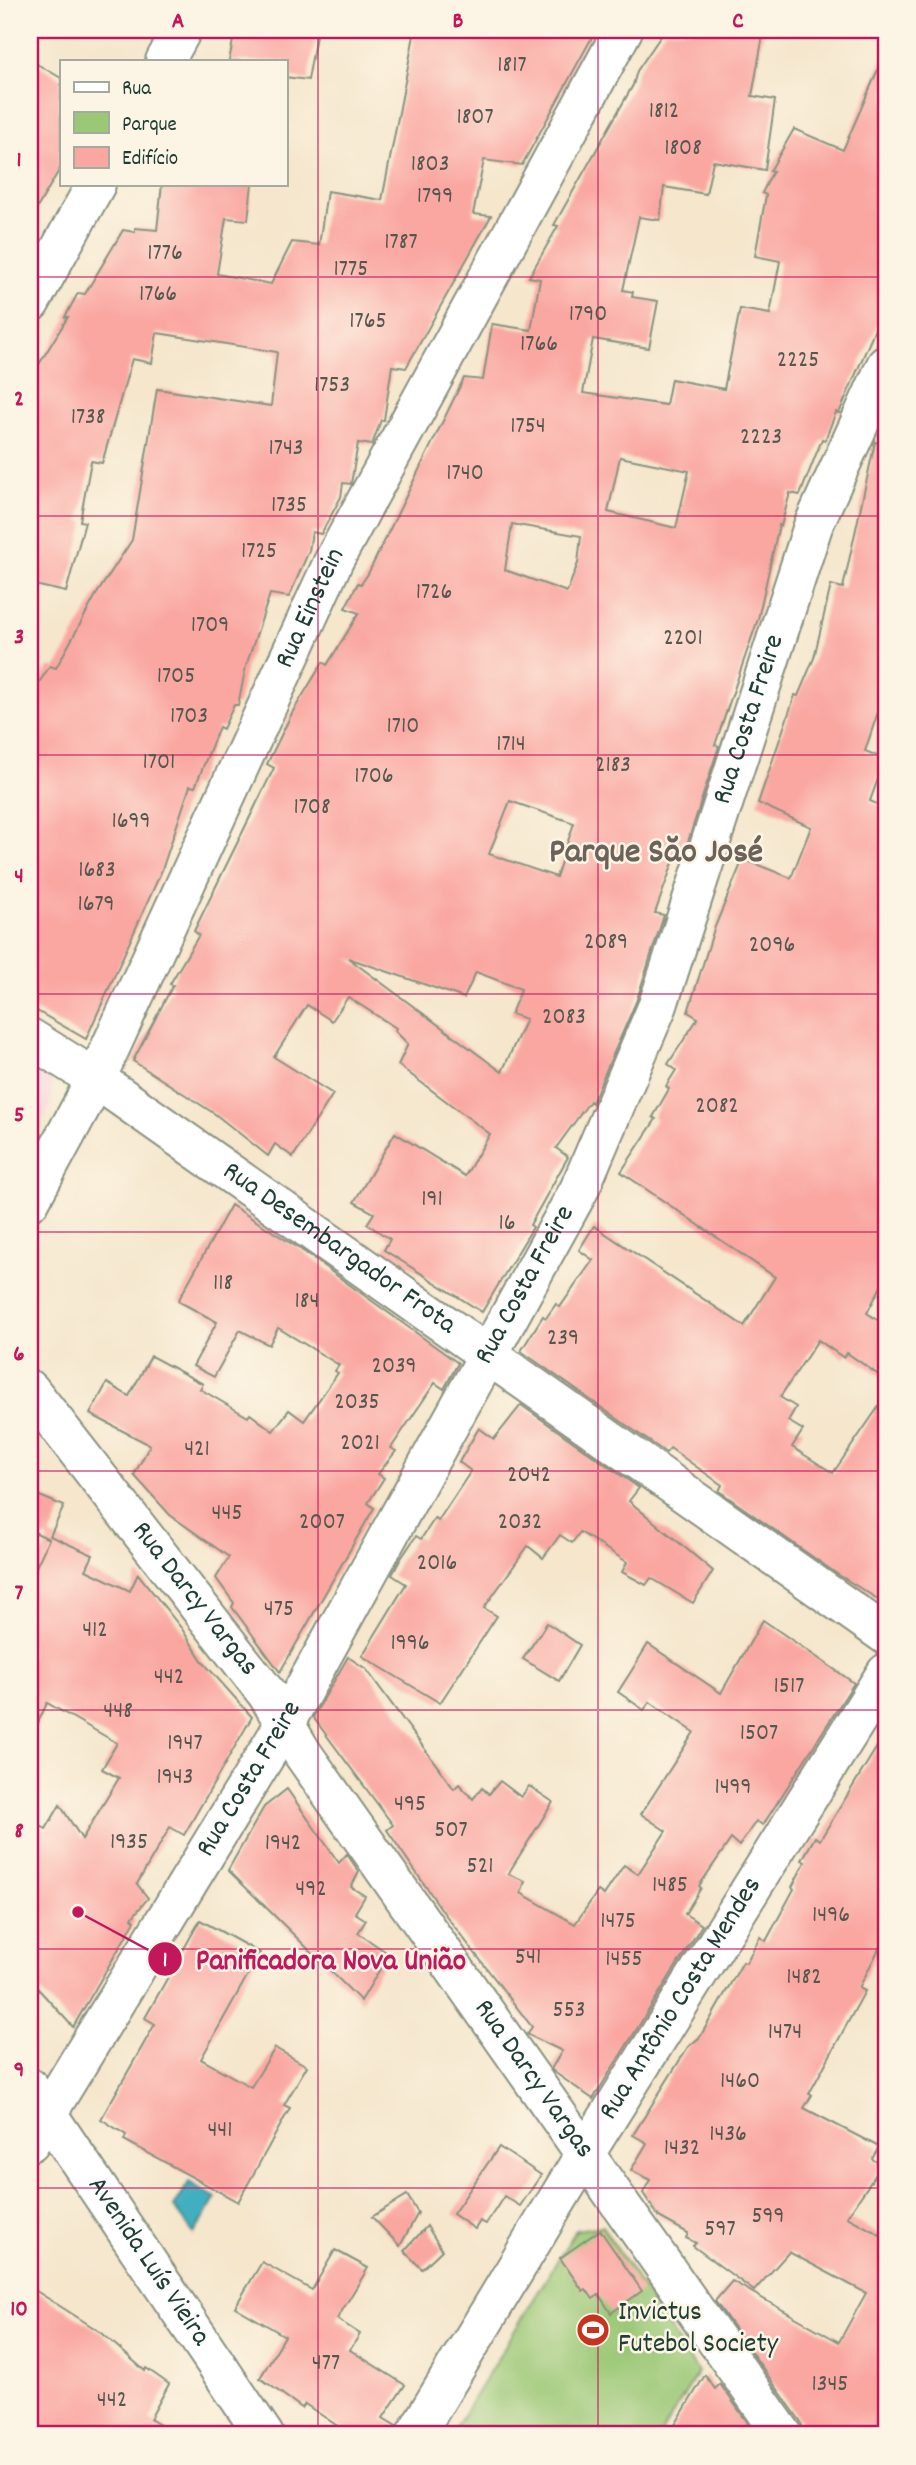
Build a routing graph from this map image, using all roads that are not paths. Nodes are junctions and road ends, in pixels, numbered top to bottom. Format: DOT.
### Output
graph roads {
  1 [pos="182,30"];
  2 [pos="623,30"];
  3 [pos="165,60"];
  4 [pos="95,186"];
  5 [pos="30,303"];
  6 [pos="886,365"];
  7 [pos="30,1038"];
  8 [pos="96,1079"];
  9 [pos="30,1201"];
  10 [pos="490,1355"];
  11 [pos="30,1391"];
  12 [pos="886,1634"];
  13 [pos="886,1672"];
  14 [pos="284,1725"];
  15 [pos="35,2114"];
  16 [pos="585,2154"];
  17 [pos="264,2435"];
  18 [pos="415,2435"];
  19 [pos="783,2435"];
  1 -- 3 [label="street"];
  2 -- 8 [label="street, Rua Einstein"];
  4 -- 5 [label="street"];
  6 -- 10 [label="street, Rua Costa Freire"];
  7 -- 8 [label="street, Rua Desembargador Frota"];
  8 -- 9 [label="street, Rua Einstein"];
  8 -- 10 [label="street, Rua Desembargador Frota"];
  10 -- 12 [label="street, Rua Desembargador Frota"];
  10 -- 14 [label="street, Rua Costa Freire"];
  11 -- 14 [label="street, Rua Darcy Vargas"];
  13 -- 16 [label="street, Rua Antônio Costa Mendes"];
  14 -- 15 [label="street, Rua Costa Freire"];
  14 -- 16 [label="street, Rua Darcy Vargas"];
  15 -- 17 [label="street, Avenida Luís Vieira"];
  16 -- 18 [label="street, Rua Antônio Costa Mendes"];
  16 -- 19 [label="street, Rua Darcy Vargas"];
}
